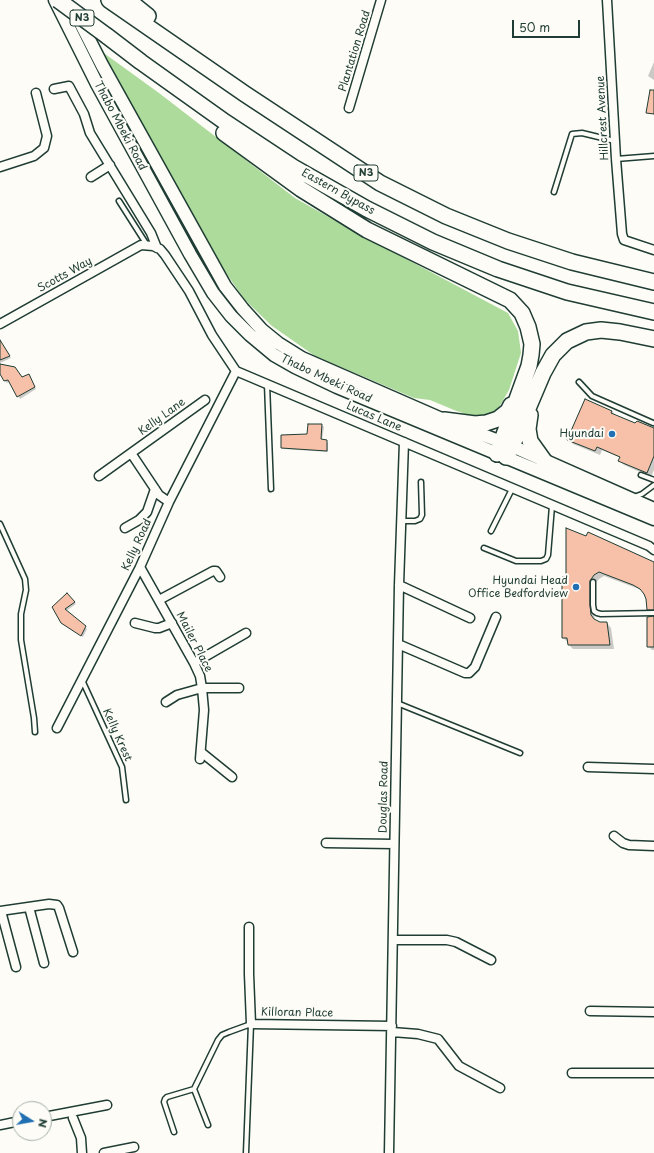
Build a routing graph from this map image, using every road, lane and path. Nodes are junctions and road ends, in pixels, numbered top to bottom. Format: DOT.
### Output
graph roads {
  1 [pos="57,0"];
  2 [pos="70,0"];
  3 [pos="109,0"];
  4 [pos="128,0"];
  5 [pos="381,0"];
  6 [pos="607,0"];
  7 [pos="141,62"];
  8 [pos="54,89"];
  9 [pos="36,93"];
  10 [pos="246,94"];
  11 [pos="349,108"];
  12 [pos="615,141"];
  13 [pos="654,156"];
  14 [pos="616,159"];
  15 [pos="110,165"];
  16 [pos="0,167"];
  17 [pos="91,177"];
  18 [pos="554,192"];
  19 [pos="119,201"];
  20 [pos="144,245"];
  21 [pos="157,248"];
  22 [pos="654,250"];
  23 [pos="654,282"];
  24 [pos="654,312"];
  25 [pos="0,324"];
  26 [pos="654,339"];
  27 [pos="236,371"];
  28 [pos="579,382"];
  29 [pos="267,384"];
  30 [pos="527,392"];
  31 [pos="205,400"];
  32 [pos="444,420"];
  33 [pos="653,423"];
  34 [pos="404,442"];
  35 [pos="504,450"];
  36 [pos="131,453"];
  37 [pos="545,462"];
  38 [pos="641,475"];
  39 [pos="99,476"];
  40 [pos="654,480"];
  41 [pos="421,482"];
  42 [pos="654,485"];
  43 [pos="155,489"];
  44 [pos="271,489"];
  45 [pos="512,489"];
  46 [pos="630,498"];
  47 [pos="169,502"];
  48 [pos="552,506"];
  49 [pos="654,509"];
  50 [pos="654,519"];
  51 [pos="401,521"];
  52 [pos="0,524"];
  53 [pos="125,528"];
  54 [pos="491,531"];
  55 [pos="484,548"];
  56 [pos="654,550"];
  57 [pos="140,567"];
  58 [pos="220,577"];
  59 [pos="593,582"];
  60 [pos="399,585"];
  61 [pos="159,600"];
  62 [pos="654,613"];
  63 [pos="496,617"];
  64 [pos="470,618"];
  65 [pos="135,623"];
  66 [pos="172,623"];
  67 [pos="246,633"];
  68 [pos="398,644"];
  69 [pos="194,663"];
  70 [pos="82,679"];
  71 [pos="202,688"];
  72 [pos="239,688"];
  73 [pos="166,702"];
  74 [pos="397,703"];
  75 [pos="57,728"];
  76 [pos="35,732"];
  77 [pos="520,753"];
  78 [pos="588,767"];
  79 [pos="654,769"];
  80 [pos="232,777"];
  81 [pos="126,800"];
  82 [pos="614,836"];
  83 [pos="326,843"];
  84 [pos="394,844"];
  85 [pos="654,846"];
  86 [pos="29,907"];
  87 [pos="0,911"];
  88 [pos="249,927"];
  89 [pos="393,940"];
  90 [pos="73,952"];
  91 [pos="491,960"];
  92 [pos="44,963"];
  93 [pos="16,967"];
  94 [pos="590,1011"];
  95 [pos="654,1012"];
  96 [pos="251,1024"];
  97 [pos="392,1029"];
  98 [pos="572,1073"];
  99 [pos="654,1073"];
  100 [pos="500,1088"];
  101 [pos="194,1089"];
  102 [pos="107,1105"];
  103 [pos="52,1115"];
  104 [pos="73,1118"];
  105 [pos="12,1123"];
  106 [pos="0,1125"];
  107 [pos="208,1125"];
  108 [pos="174,1132"];
  109 [pos="134,1147"];
  110 [pos="114,1152"];
  111 [pos="82,1153"];
  112 [pos="104,1153"];
  113 [pos="246,1153"];
  114 [pos="390,1153"];
  1 -- 7 [label="highway, Eastern Bypass / N3, bridge"];
  1 -- 35 [label="main road, Thabo Mbeki Road"];
  2 -- 32 [label="main road, Thabo Mbeki Road"];
  3 -- 10 [label="highway, N3"];
  4 -- 10 [label="highway"];
  5 -- 11 [label="street, Plantation Road"];
  6 -- 12 [label="street, Hillcrest Avenue"];
  7 -- 24 [label="highway, Eastern Bypass / N3"];
  7 -- 30 [label="highway"];
  8 -- 15 [label="street"];
  9 -- 16 [label="street"];
  10 -- 23 [label="highway, N3"];
  12 -- 14 [label="street, Hillcrest Avenue"];
  12 -- 18 [label="lane"];
  13 -- 14 [label="lane"];
  14 -- 22 [label="street, Hillcrest Avenue"];
  15 -- 17 [label="street"];
  15 -- 21 [label="street"];
  19 -- 20 [label="lane"];
  20 -- 21 [label="street"];
  20 -- 25 [label="street, Scotts Way"];
  21 -- 27 [label="street"];
  26 -- 30 [label="highway"];
  27 -- 29 [label="street, Lucas Lane"];
  27 -- 47 [label="street, Kelly Road"];
  28 -- 33 [label="lane"];
  29 -- 34 [label="street, Lucas Lane"];
  29 -- 44 [label="lane"];
  30 -- 32 [label="highway"];
  30 -- 35 [label="highway"];
  30 -- 37 [label="highway"];
  31 -- 36 [label="street, Kelly Lane"];
  32 -- 35 [label="main road, Thabo Mbeki Road"];
  34 -- 45 [label="street, Lucas Lane"];
  34 -- 51 [label="street, Douglas Road"];
  35 -- 37 [label="main road, Thabo Mbeki Road"];
  35 -- 50 [label="main road, Thabo Mbeki Road"];
  36 -- 39 [label="street, Kelly Lane"];
  36 -- 43 [label="street"];
  37 -- 46 [label="main road, Thabo Mbeki Road"];
  38 -- 40 [label="lane"];
  41 -- 51 [label="lane"];
  42 -- 46 [label="lane"];
  43 -- 47 [label="street"];
  43 -- 53 [label="street"];
  45 -- 48 [label="street, Lucas Lane"];
  45 -- 54 [label="lane"];
  46 -- 49 [label="main road, Thabo Mbeki Road"];
  47 -- 57 [label="street, Kelly Road"];
  48 -- 55 [label="lane"];
  48 -- 56 [label="street, Lucas Lane"];
  51 -- 60 [label="street, Douglas Road"];
  52 -- 76 [label="lane"];
  57 -- 61 [label="street, Mailer Place"];
  57 -- 70 [label="street, Kelly Road"];
  58 -- 61 [label="street"];
  59 -- 62 [label="lane"];
  60 -- 64 [label="street"];
  60 -- 68 [label="street, Douglas Road"];
  61 -- 66 [label="street, Mailer Place"];
  63 -- 68 [label="street"];
  65 -- 66 [label="street"];
  66 -- 69 [label="street, Mailer Place"];
  67 -- 69 [label="street"];
  68 -- 74 [label="street, Douglas Road"];
  69 -- 71 [label="street, Mailer Place"];
  70 -- 75 [label="street, Kelly Road"];
  70 -- 81 [label="lane, Kelly Krest"];
  71 -- 72 [label="street"];
  71 -- 73 [label="street"];
  71 -- 80 [label="street, Mailer Place"];
  74 -- 77 [label="lane"];
  74 -- 84 [label="street, Douglas Road"];
  78 -- 79 [label="street"];
  82 -- 85 [label="street"];
  83 -- 84 [label="street"];
  84 -- 89 [label="street, Douglas Road"];
  86 -- 87 [label="street"];
  86 -- 90 [label="street"];
  86 -- 92 [label="street"];
  87 -- 93 [label="street"];
  88 -- 96 [label="street, Killoran Place"];
  89 -- 91 [label="street"];
  89 -- 97 [label="street, Douglas Road"];
  94 -- 95 [label="street"];
  96 -- 97 [label="street, Killoran Place"];
  96 -- 101 [label="lane"];
  96 -- 113 [label="lane"];
  97 -- 100 [label="street, Killoran Place"];
  97 -- 114 [label="street, Douglas Road"];
  98 -- 99 [label="street"];
  101 -- 107 [label="lane"];
  101 -- 108 [label="lane"];
  102 -- 103 [label="street"];
  104 -- 111 [label="street"];
  105 -- 106 [label="street"];
  109 -- 110 [label="street"];
  110 -- 112 [label="street"];
}
